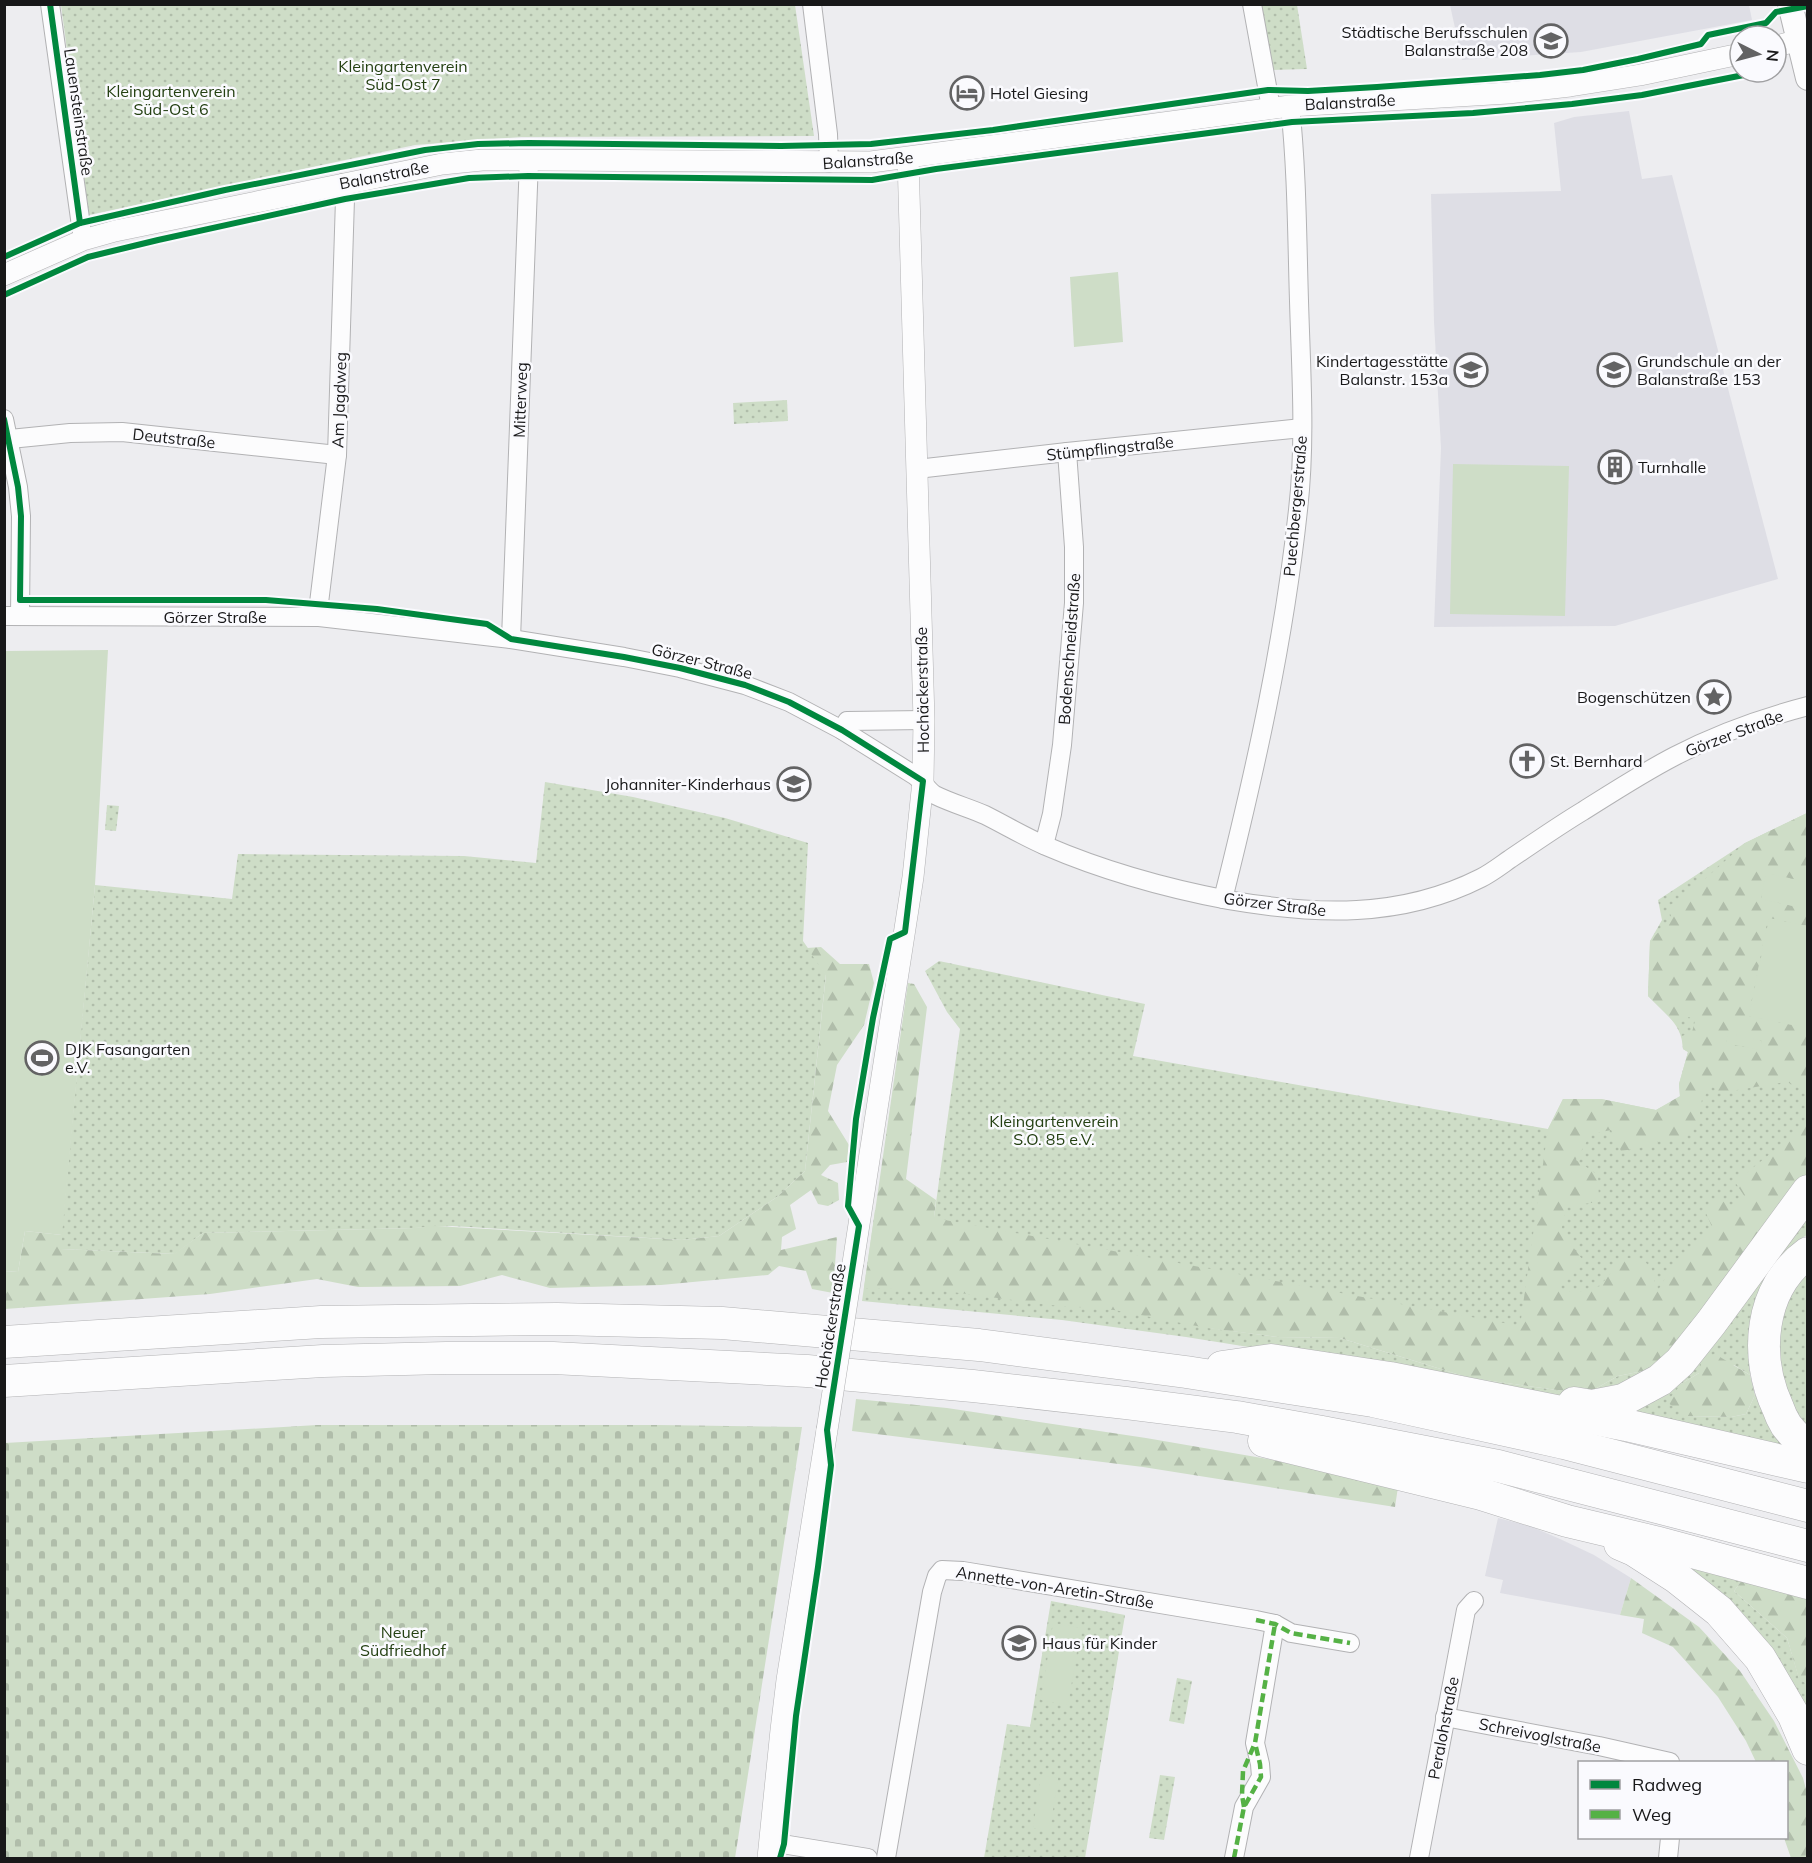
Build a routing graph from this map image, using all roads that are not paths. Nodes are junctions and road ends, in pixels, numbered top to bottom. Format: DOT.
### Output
graph roads {
  1 [pos="50,4"];
  2 [pos="812,4"];
  3 [pos="1252,4"];
  4 [pos="1790,4"];
  5 [pos="1794,42"];
  6 [pos="1728,56"];
  7 [pos="1808,78"];
  8 [pos="1281,107"];
  9 [pos="908,158"];
  10 [pos="529,160"];
  11 [pos="829,163"];
  12 [pos="343,183"];
  13 [pos="83,240"];
  14 [pos="4,275"];
  15 [pos="4,420"];
  16 [pos="1302,428"];
  17 [pos="10,440"];
  18 [pos="1067,452"];
  19 [pos="338,455"];
  20 [pos="917,469"];
  21 [pos="12,616"];
  22 [pos="320,617"];
  23 [pos="511,639"];
  24 [pos="1808,706"];
  25 [pos="924,720"];
  26 [pos="842,730"];
  27 [pos="923,781"];
  28 [pos="1044,845"];
  29 [pos="1223,899"];
  30 [pos="1808,1191"];
  31 [pos="1808,1253"];
  32 [pos="4,1341"];
  33 [pos="1186,1372"];
  34 [pos="4,1381"];
  35 [pos="1472,1394"];
  36 [pos="1237,1417"];
  37 [pos="1808,1449"];
  38 [pos="1808,1467"];
  39 [pos="1808,1506"];
  40 [pos="1567,1521"];
  41 [pos="1808,1546"];
  42 [pos="1808,1583"];
  43 [pos="1474,1601"];
  44 [pos="1275,1624"];
  45 [pos="1350,1643"];
  46 [pos="1445,1717"];
  47 [pos="1808,1749"];
  48 [pos="1666,1761"];
  49 [pos="1670,1839"];
  50 [pos="769,1850"];
  51 [pos="868,1858"];
  52 [pos="886,1858"];
  53 [pos="1234,1858"];
  54 [pos="1419,1858"];
  55 [pos="1668,1858"];
  1 -- 13 [label="street, Lauensteinstraße"];
  2 -- 11 [label="street"];
  3 -- 8 [label="street, Puechbergerstraße"];
  4 -- 5 [label="main road"];
  5 -- 7 [label="main road"];
  6 -- 8 [label="street, Balanstraße"];
  8 -- 9 [label="street, Balanstraße"];
  8 -- 16 [label="street, Puechbergerstraße"];
  9 -- 11 [label="street, Balanstraße"];
  9 -- 20 [label="street, Hochäckerstraße"];
  10 -- 11 [label="street, Balanstraße"];
  10 -- 12 [label="street, Balanstraße"];
  10 -- 23 [label="street, Mitterweg"];
  12 -- 13 [label="street, Balanstraße"];
  12 -- 19 [label="street, Am Jagdweg"];
  13 -- 14 [label="street, Balanstraße"];
  15 -- 17 [label="street"];
  16 -- 18 [label="street, Stümpflingstraße"];
  16 -- 29 [label="street, Puechbergerstraße"];
  17 -- 19 [label="street, Deutstraße"];
  17 -- 21 [label="street"];
  18 -- 20 [label="street, Stümpflingstraße"];
  18 -- 28 [label="street, Bodenschneidstraße"];
  19 -- 22 [label="street, Am Jagdweg"];
  20 -- 25 [label="street, Hochäckerstraße"];
  21 -- 22 [label="street, Görzer Straße"];
  22 -- 23 [label="street, Görzer Straße"];
  23 -- 26 [label="street, Görzer Straße"];
  24 -- 29 [label="street, Görzer Straße"];
  25 -- 26 [label="street"];
  25 -- 27 [label="street, Hochäckerstraße"];
  26 -- 27 [label="street, Görzer Straße"];
  27 -- 28 [label="street, Görzer Straße"];
  27 -- 50 [label="street, Hochäckerstraße, bridge"];
  28 -- 29 [label="street, Görzer Straße"];
  30 -- 35 [label="highway"];
  31 -- 37 [label="highway"];
  32 -- 33 [label="highway"];
  33 -- 35 [label="highway"];
  33 -- 39 [label="highway"];
  34 -- 36 [label="highway"];
  35 -- 38 [label="highway"];
  36 -- 40 [label="highway"];
  36 -- 41 [label="highway"];
  40 -- 42 [label="highway"];
  40 -- 47 [label="highway"];
  43 -- 46 [label="street, Peralohstraße"];
  44 -- 45 [label="street, Annette-von-Aretin-Straße"];
  44 -- 52 [label="street, Annette-von-Aretin-Straße"];
  44 -- 53 [label="street"];
  46 -- 48 [label="street, Schreivoglstraße"];
  46 -- 54 [label="street, Peralohstraße"];
  49 -- 55 [label="street"];
  50 -- 51 [label="street"];
}
